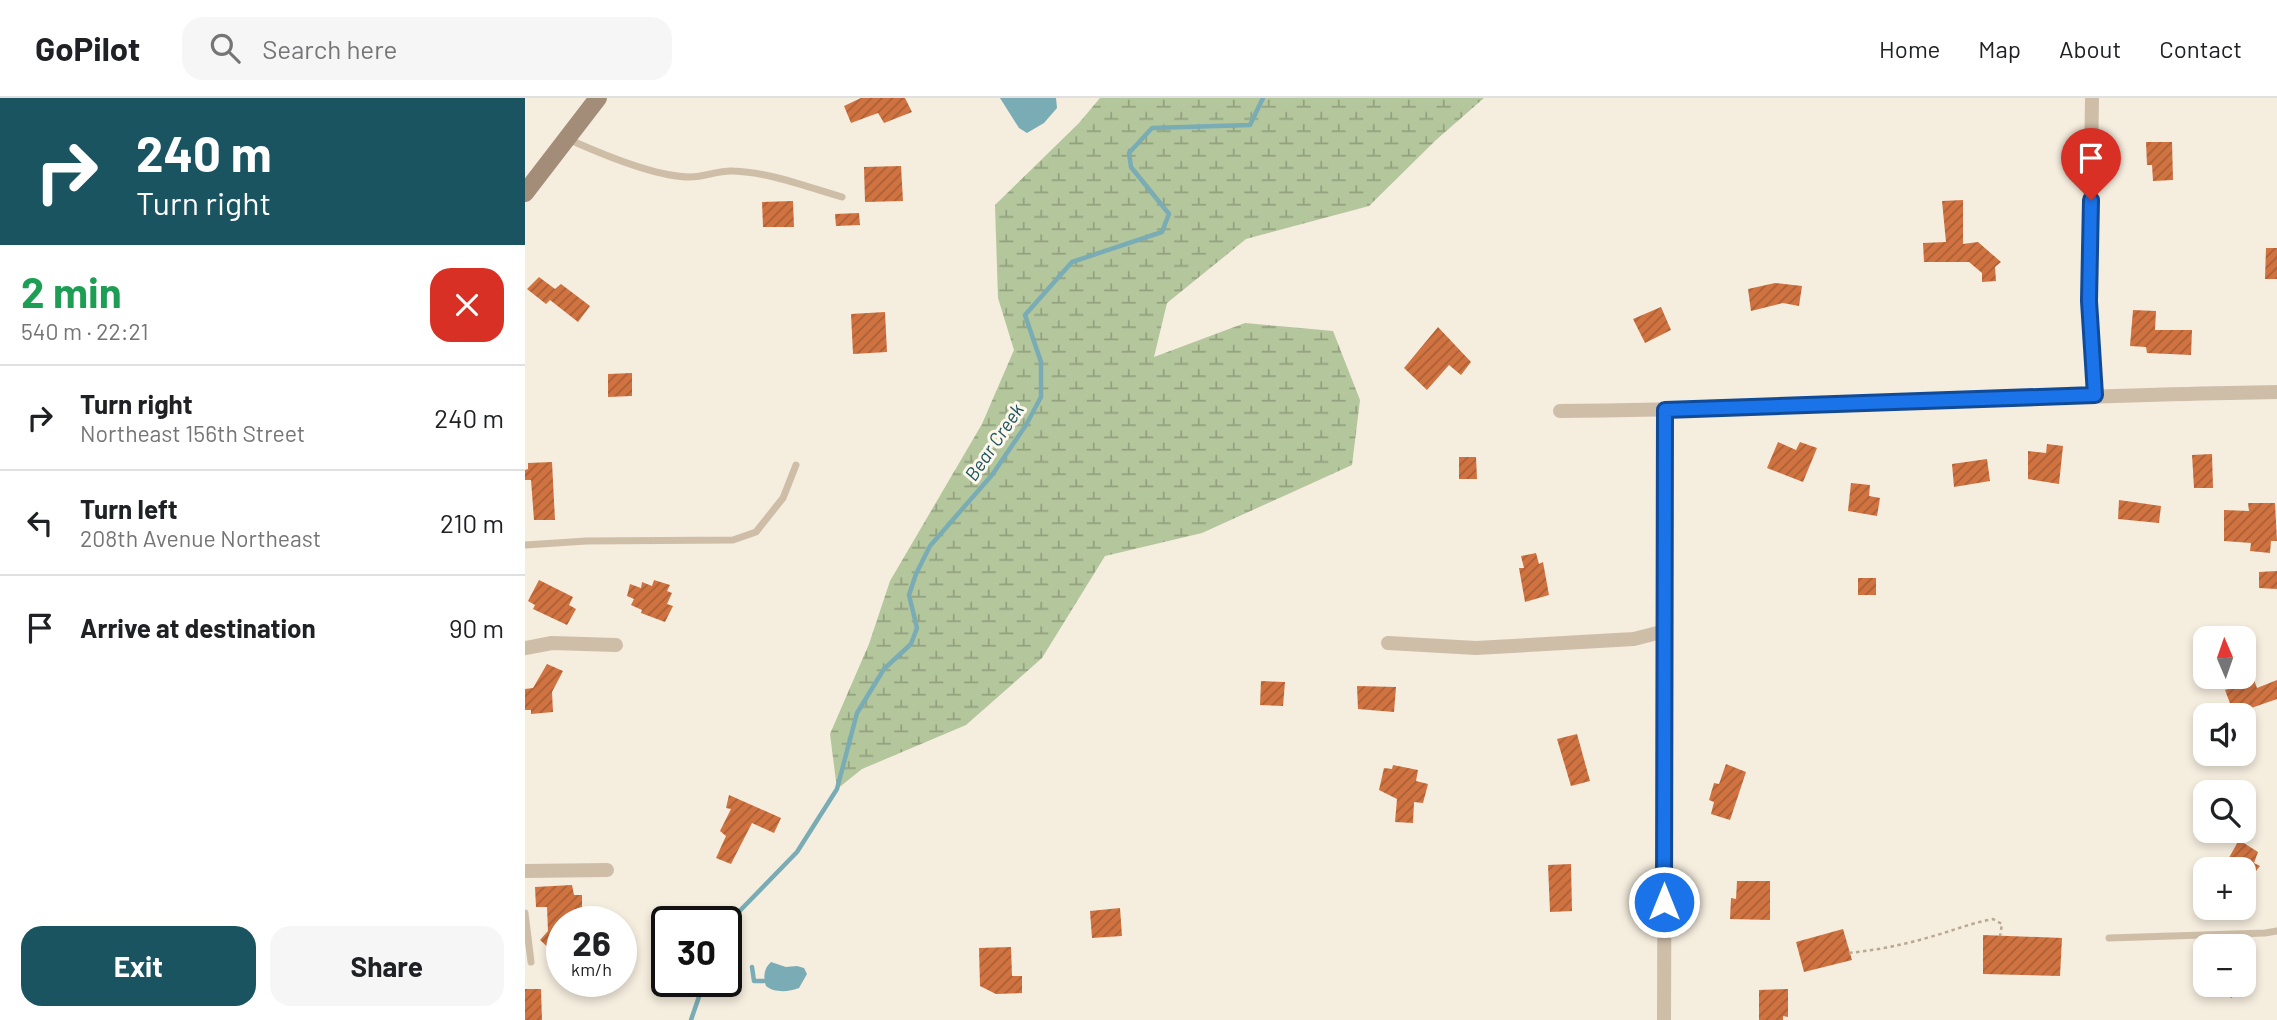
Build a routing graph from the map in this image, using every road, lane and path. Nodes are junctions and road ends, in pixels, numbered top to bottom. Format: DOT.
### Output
graph roads {
  1 [pos="598,98"];
  2 [pos="2092,98"];
  3 [pos="568,139"];
  4 [pos="525,192"];
  5 [pos="842,197"];
  6 [pos="2277,392"];
  7 [pos="2095,395"];
  8 [pos="1665,410"];
  9 [pos="1560,411"];
  10 [pos="796,465"];
  11 [pos="525,545"];
  12 [pos="1665,631"];
  13 [pos="1388,643"];
  14 [pos="617,645"];
  15 [pos="525,648"];
  16 [pos="607,870"];
  17 [pos="525,871"];
  18 [pos="525,913"];
  19 [pos="2277,931"];
  20 [pos="2000,936"];
  21 [pos="2109,938"];
  22 [pos="1849,953"];
  23 [pos="531,962"];
  24 [pos="1664,1020"];
  1 -- 3 [label="street"];
  2 -- 7 [label="street"];
  3 -- 4 [label="street"];
  3 -- 5 [label="lane"];
  6 -- 7 [label="street"];
  7 -- 8 [label="street"];
  8 -- 9 [label="street"];
  8 -- 12 [label="street"];
  10 -- 11 [label="lane"];
  12 -- 13 [label="street"];
  12 -- 24 [label="street"];
  14 -- 15 [label="street"];
  16 -- 17 [label="street"];
  18 -- 23 [label="lane"];
  19 -- 21 [label="lane"];
  20 -- 22 [label="path"];
}
